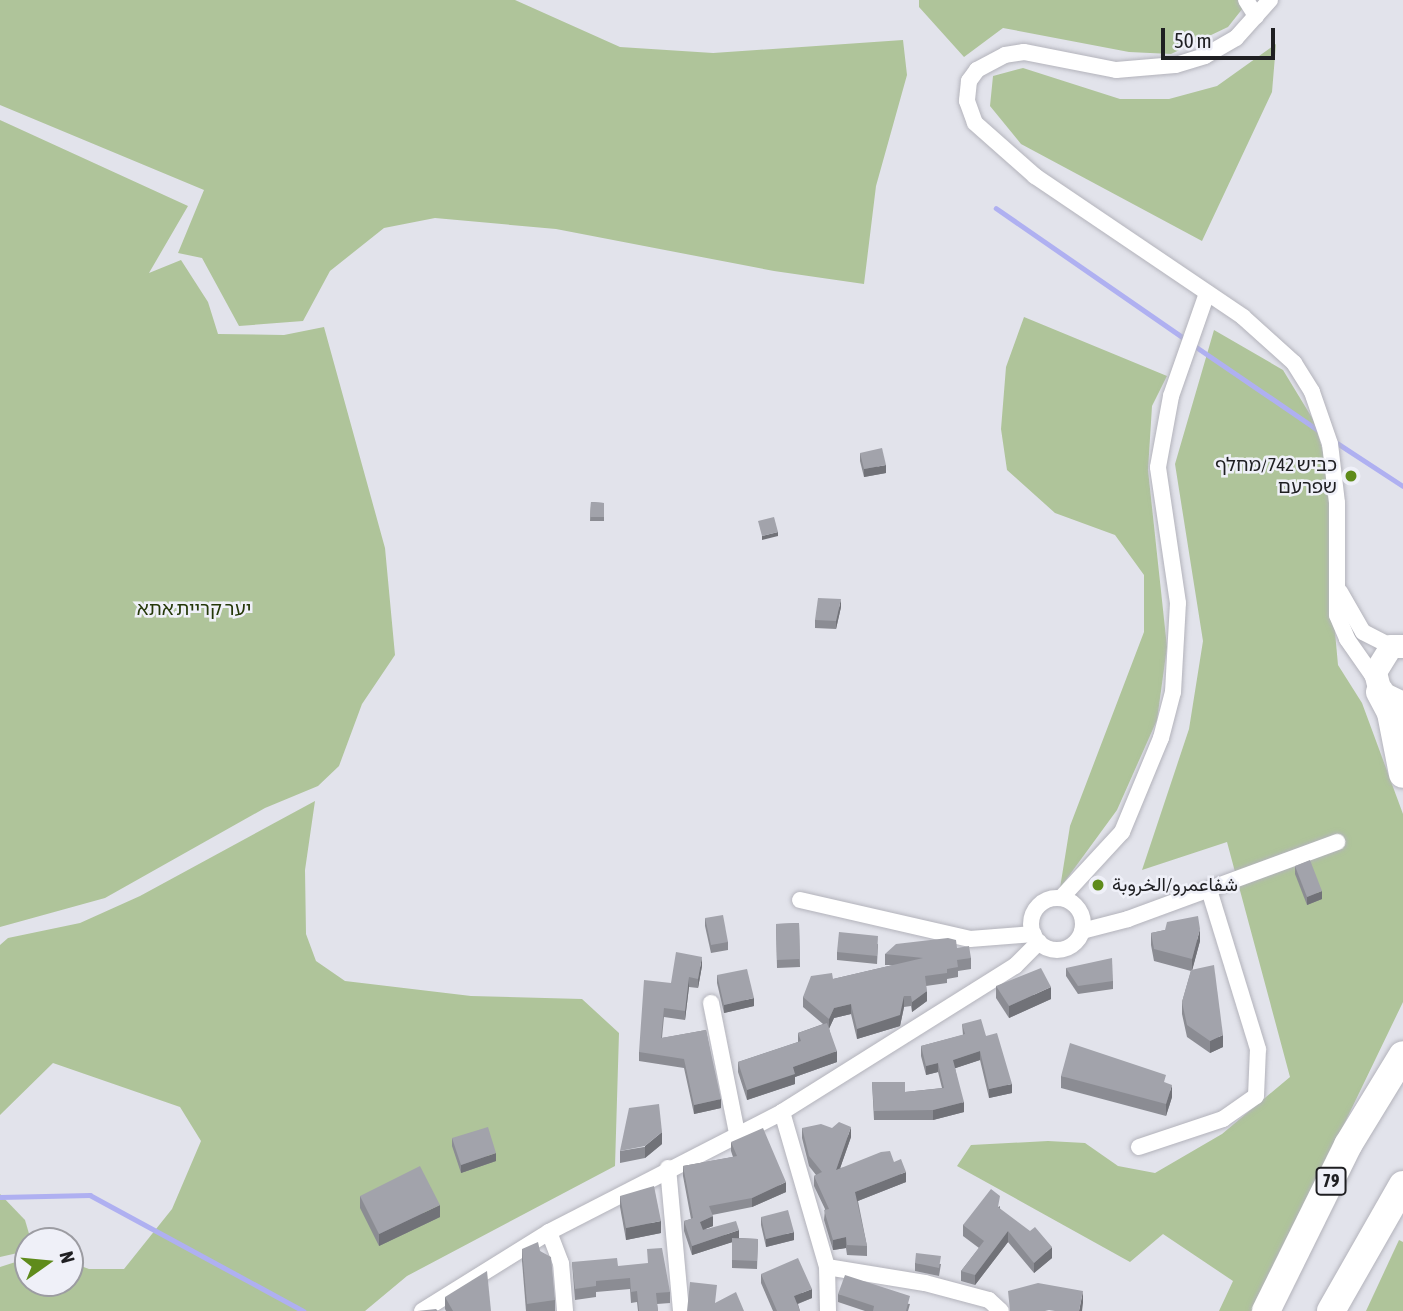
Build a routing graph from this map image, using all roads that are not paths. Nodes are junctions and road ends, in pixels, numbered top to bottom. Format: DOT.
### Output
graph roads {
  1 [pos="1246,0"];
  2 [pos="1270,0"];
  3 [pos="1256,16"];
  4 [pos="1207,293"];
  5 [pos="1338,587"];
  6 [pos="1397,646"];
  7 [pos="1386,691"];
  8 [pos="1403,774"];
  9 [pos="1337,842"];
  10 [pos="1209,890"];
  11 [pos="1061,898"];
  12 [pos="800,900"];
  13 [pos="1082,931"];
  14 [pos="1037,938"];
  15 [pos="712,1003"];
  16 [pos="1403,1055"];
  17 [pos="782,1112"];
  18 [pos="737,1133"];
  19 [pos="1139,1147"];
  20 [pos="668,1168"];
  21 [pos="1403,1185"];
  22 [pos="549,1232"];
  23 [pos="827,1267"];
  24 [pos="422,1311"];
  25 [pos="565,1311"];
  26 [pos="681,1311"];
  27 [pos="828,1311"];
  28 [pos="1001,1311"];
  29 [pos="1266,1311"];
  30 [pos="1331,1311"];
  1 -- 3 [label="street"];
  2 -- 3 [label="street"];
  3 -- 4 [label="street"];
  4 -- 5 [label="street"];
  4 -- 11 [label="street"];
  5 -- 6 [label="street"];
  5 -- 7 [label="street"];
  6 -- 7 [label="street"];
  7 -- 8 [label="highway"];
  9 -- 10 [label="street"];
  10 -- 13 [label="street"];
  10 -- 19 [label="street"];
  11 -- 13 [label="street"];
  11 -- 14 [label="street"];
  12 -- 14 [label="street"];
  13 -- 14 [label="street"];
  14 -- 17 [label="street"];
  15 -- 18 [label="street"];
  16 -- 29 [label="highway, 79"];
  17 -- 18 [label="street"];
  17 -- 23 [label="street"];
  18 -- 20 [label="street"];
  20 -- 22 [label="street"];
  20 -- 26 [label="street"];
  21 -- 30 [label="highway"];
  22 -- 24 [label="street"];
  22 -- 25 [label="street"];
  23 -- 27 [label="street"];
  23 -- 28 [label="street"];
}
